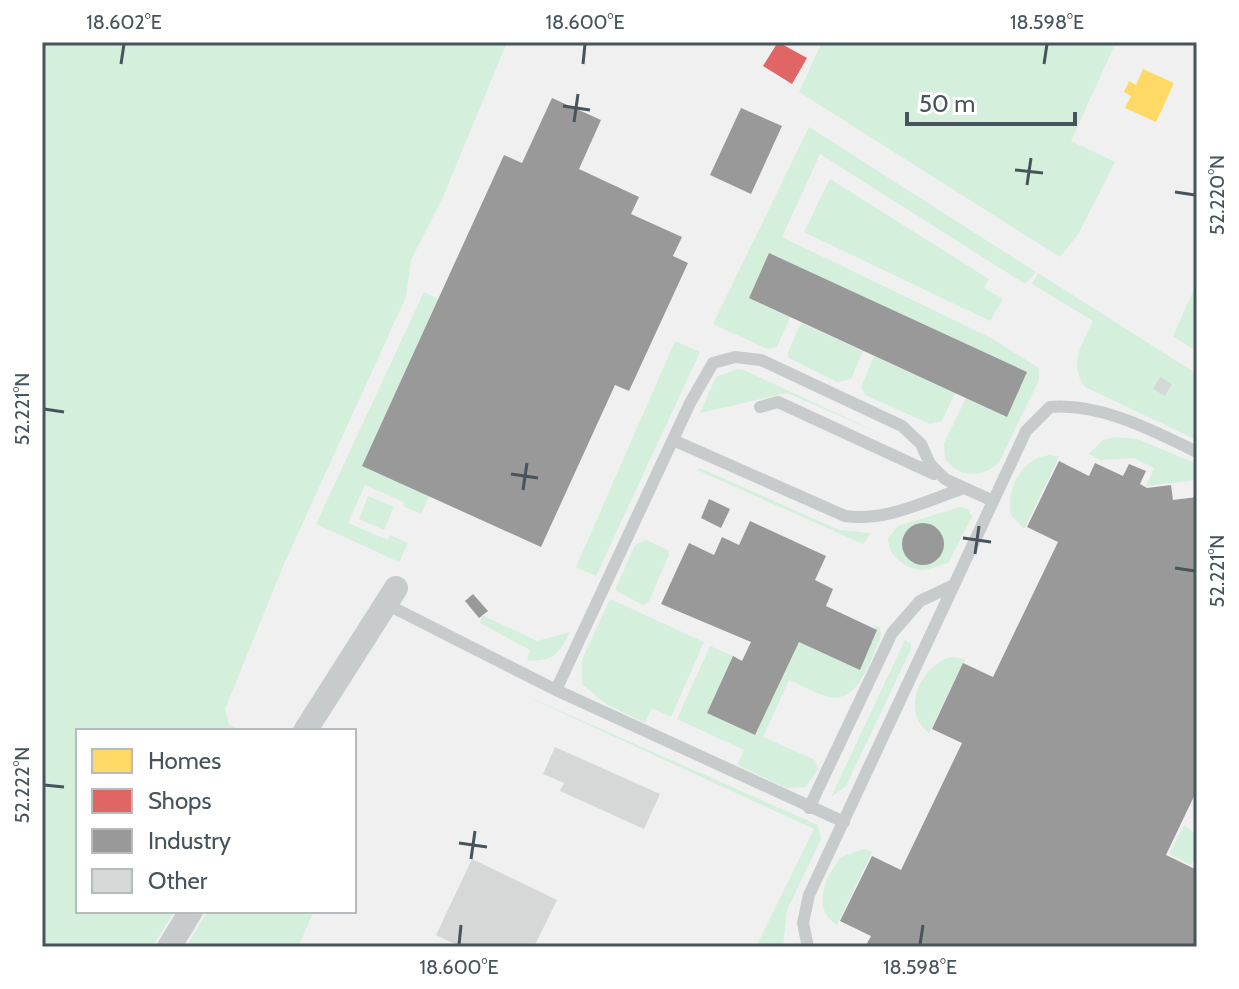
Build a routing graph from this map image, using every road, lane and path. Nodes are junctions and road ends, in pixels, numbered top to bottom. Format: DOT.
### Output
graph roads {
  1 [pos="760,407"];
  2 [pos="673,440"];
  3 [pos="1197,452"];
  4 [pos="945,479"];
  5 [pos="964,488"];
  6 [pos="993,501"];
  7 [pos="954,585"];
  8 [pos="391,596"];
  9 [pos="556,690"];
  10 [pos="306,729"];
  11 [pos="809,808"];
  12 [pos="844,822"];
  13 [pos="190,913"];
  14 [pos="169,947"];
  15 [pos="808,947"];
  1 -- 4 [label="lane"];
  2 -- 4 [label="lane"];
  2 -- 5 [label="lane"];
  2 -- 9 [label="lane"];
  3 -- 6 [label="lane"];
  4 -- 5 [label="lane"];
  5 -- 6 [label="lane"];
  6 -- 7 [label="lane"];
  7 -- 11 [label="lane"];
  7 -- 12 [label="lane"];
  8 -- 9 [label="lane"];
  8 -- 10 [label="street"];
  9 -- 11 [label="lane"];
  11 -- 12 [label="lane"];
  12 -- 15 [label="lane"];
  13 -- 14 [label="street"];
}
